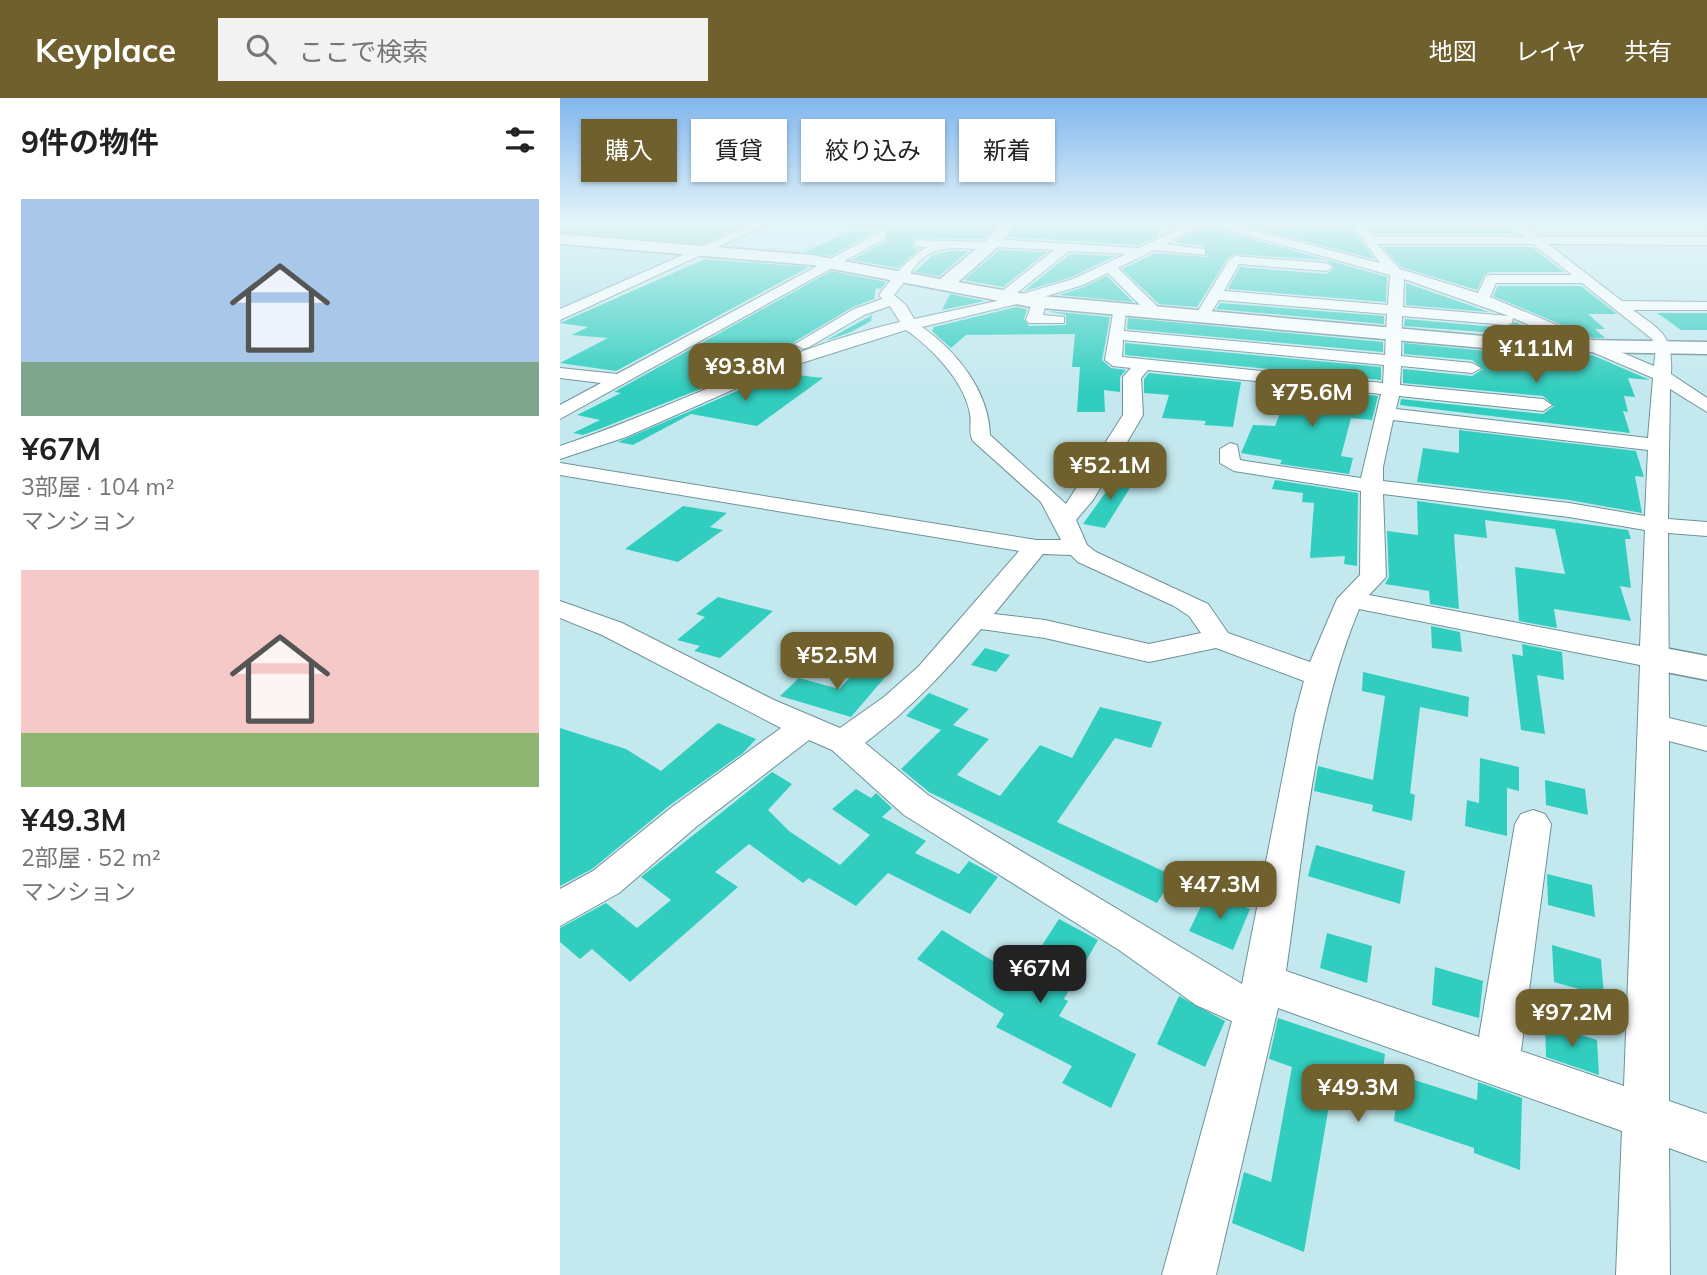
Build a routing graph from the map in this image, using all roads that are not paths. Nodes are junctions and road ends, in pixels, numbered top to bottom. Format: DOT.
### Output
graph roads {
  1 [pos="641,279"];
  2 [pos="803,279"];
  3 [pos="898,279"];
  4 [pos="913,279"];
  5 [pos="950,279"];
  6 [pos="1031,279"];
  7 [pos="1084,279"];
  8 [pos="1122,279"];
  9 [pos="1229,279"];
  10 [pos="1392,279"];
  11 [pos="1410,279"];
  12 [pos="1586,279"];
  13 [pos="942,286"];
  14 [pos="1215,295"];
  15 [pos="1478,298"];
  16 [pos="1010,299"];
  17 [pos="890,301"];
  18 [pos="1038,302"];
  19 [pos="1618,305"];
  20 [pos="1707,306"];
  21 [pos="1119,310"];
  22 [pos="1395,311"];
  23 [pos="1156,313"];
  24 [pos="560,315"];
  25 [pos="1201,317"];
  26 [pos="1059,320"];
  27 [pos="1530,322"];
  28 [pos="909,325"];
  29 [pos="1392,334"];
  30 [pos="1116,335"];
  31 [pos="1472,341"];
  32 [pos="1598,348"];
  33 [pos="1707,348"];
  34 [pos="1390,361"];
  35 [pos="1664,362"];
  36 [pos="1144,364"];
  37 [pos="767,368"];
  38 [pos="1472,368"];
  39 [pos="560,373"];
  40 [pos="620,380"];
  41 [pos="1391,391"];
  42 [pos="1477,398"];
  43 [pos="1543,405"];
  44 [pos="1707,406"];
  45 [pos="560,413"];
  46 [pos="1384,413"];
  47 [pos="1658,444"];
  48 [pos="1230,449"];
  49 [pos="560,453"];
  50 [pos="560,469"];
  51 [pos="1372,486"];
  52 [pos="1063,520"];
  53 [pos="1657,525"];
  54 [pos="1707,529"];
  55 [pos="1036,547"];
  56 [pos="1077,548"];
  57 [pos="1350,598"];
  58 [pos="560,609"];
  59 [pos="977,620"];
  60 [pos="1218,639"];
  61 [pos="1654,658"];
  62 [pos="1707,668"];
  63 [pos="1321,676"];
  64 [pos="1653,726"];
  65 [pos="805,727"];
  66 [pos="1707,739"];
  67 [pos="843,742"];
  68 [pos="1533,824"];
  69 [pos="560,909"];
  70 [pos="1260,997"];
  71 [pos="1497,1062"];
  72 [pos="1644,1117"];
  73 [pos="1707,1138"];
  74 [pos="1189,1275"];
  75 [pos="1643,1275"];
  1 -- 24 [label="street"];
  2 -- 40 [label="street"];
  3 -- 17 [label="street"];
  4 -- 13 [label="street"];
  5 -- 13 [label="street"];
  6 -- 16 [label="street"];
  7 -- 16 [label="street"];
  8 -- 23 [label="street"];
  9 -- 14 [label="street"];
  10 -- 22 [label="street"];
  11 -- 15 [label="street"];
  12 -- 15 [label="street"];
  12 -- 19 [label="street"];
  13 -- 16 [label="street"];
  14 -- 22 [label="street"];
  14 -- 25 [label="street"];
  15 -- 27 [label="street"];
  16 -- 18 [label="street"];
  16 -- 28 [label="street"];
  17 -- 28 [label="street"];
  17 -- 37 [label="street"];
  18 -- 21 [label="street"];
  18 -- 26 [label="street"];
  19 -- 20 [label="street"];
  19 -- 35 [label="street"];
  21 -- 23 [label="street"];
  21 -- 30 [label="street"];
  22 -- 27 [label="street"];
  22 -- 29 [label="street"];
  23 -- 25 [label="street"];
  25 -- 29 [label="street"];
  27 -- 32 [label="street"];
  28 -- 37 [label="street"];
  28 -- 52 [label="street"];
  29 -- 31 [label="street"];
  29 -- 34 [label="street"];
  30 -- 34 [label="street"];
  30 -- 36 [label="street"];
  31 -- 32 [label="street"];
  31 -- 38 [label="street"];
  32 -- 35 [label="street"];
  32 -- 35 [label="street"];
  33 -- 35 [label="street"];
  34 -- 38 [label="street"];
  34 -- 41 [label="street"];
  35 -- 44 [label="street"];
  35 -- 47 [label="street"];
  36 -- 41 [label="street"];
  36 -- 52 [label="street"];
  37 -- 49 [label="street"];
  38 -- 42 [label="street"];
  39 -- 40 [label="street"];
  40 -- 45 [label="street"];
  41 -- 42 [label="street"];
  41 -- 46 [label="street"];
  42 -- 43 [label="street"];
  46 -- 47 [label="street"];
  46 -- 51 [label="street"];
  47 -- 53 [label="street"];
  48 -- 51 [label="street"];
  50 -- 55 [label="street"];
  51 -- 53 [label="street"];
  51 -- 57 [label="street"];
  52 -- 56 [label="street"];
  53 -- 54 [label="street"];
  53 -- 61 [label="street"];
  55 -- 56 [label="street"];
  55 -- 59 [label="street"];
  56 -- 60 [label="street"];
  57 -- 61 [label="street"];
  57 -- 63 [label="street"];
  58 -- 65 [label="street"];
  59 -- 60 [label="street"];
  59 -- 67 [label="street"];
  60 -- 63 [label="street"];
  61 -- 62 [label="street"];
  61 -- 64 [label="street"];
  63 -- 70 [label="street"];
  64 -- 66 [label="street"];
  64 -- 72 [label="street"];
  65 -- 67 [label="street"];
  65 -- 69 [label="street"];
  67 -- 70 [label="street"];
  68 -- 71 [label="street"];
  70 -- 71 [label="street"];
  70 -- 74 [label="street"];
  71 -- 72 [label="street"];
  72 -- 73 [label="street"];
  72 -- 75 [label="street"];
}
